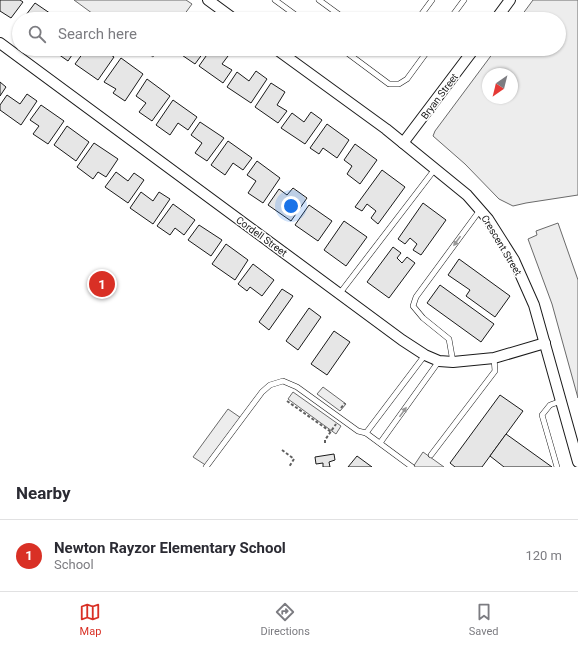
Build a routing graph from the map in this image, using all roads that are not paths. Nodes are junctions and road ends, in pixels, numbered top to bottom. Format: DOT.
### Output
graph roads {
  1 [pos="208,0"];
  2 [pos="275,0"];
  3 [pos="319,0"];
  4 [pos="432,0"];
  5 [pos="464,0"];
  6 [pos="510,0"];
  7 [pos="224,12"];
  8 [pos="291,12"];
  9 [pos="335,12"];
  10 [pos="423,12"];
  11 [pos="455,12"];
  12 [pos="501,12"];
  13 [pos="0,43"];
  14 [pos="12,52"];
  15 [pos="18,56"];
  16 [pos="286,56"];
  17 [pos="351,56"];
  18 [pos="424,56"];
  19 [pos="469,56"];
  20 [pos="403,144"];
  21 [pos="435,169"];
  22 [pos="480,210"];
  23 [pos="340,293"];
  24 [pos="545,343"];
  25 [pos="425,355"];
  26 [pos="494,358"];
  27 [pos="439,361"];
  28 [pos="453,362"];
  29 [pos="561,401"];
  30 [pos="366,433"];
  31 [pos="380,443"];
  32 [pos="431,455"];
  33 [pos="578,462"];
  34 [pos="206,467"];
  35 [pos="412,467"];
  36 [pos="557,467"];
  1 -- 7 [label="street"];
  2 -- 8 [label="lane"];
  3 -- 9 [label="lane"];
  4 -- 10 [label="lane"];
  5 -- 11 [label="lane"];
  6 -- 12 [label="street"];
  13 -- 14 [label="street, Cordell Street"];
  15 -- 23 [label="street, Cordell Street"];
  16 -- 20 [label="street, Crescent Street"];
  17 -- 18 [label="lane"];
  19 -- 20 [label="street, Bryan Street"];
  20 -- 21 [label="street, Crescent Street"];
  21 -- 22 [label="street, Crescent Street"];
  21 -- 23 [label="lane"];
  22 -- 24 [label="street, Crescent Street"];
  22 -- 28 [label="lane, one-way"];
  23 -- 25 [label="street, Cordell Street"];
  24 -- 26 [label="street, Cordell Street"];
  24 -- 29 [label="street, Crescent Street"];
  25 -- 27 [label="street, Cordell Street"];
  25 -- 30 [label="lane"];
  26 -- 28 [label="street, Cordell Street"];
  26 -- 32 [label="lane"];
  27 -- 28 [label="street, Cordell Street"];
  31 -- 27 [label="lane, one-way"];
  29 -- 33 [label="street, Crescent Street"];
  29 -- 36 [label="lane"];
  30 -- 31 [label="lane"];
  30 -- 34 [label="lane"];
  31 -- 35 [label="lane"];
}
